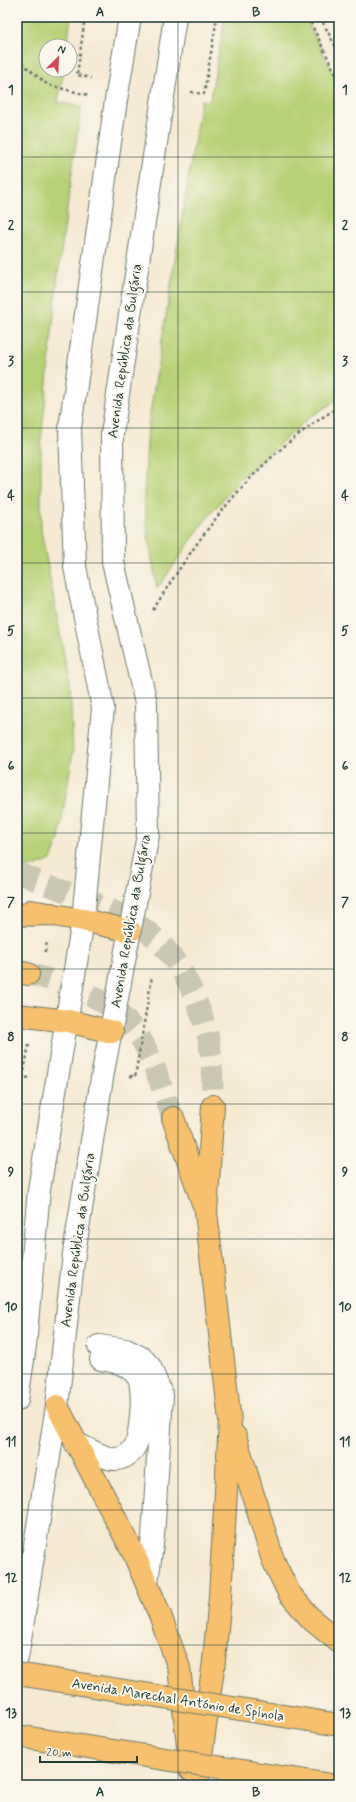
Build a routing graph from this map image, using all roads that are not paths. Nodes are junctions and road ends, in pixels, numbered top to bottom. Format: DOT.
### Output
graph roads {
  1 [pos="130,17"];
  2 [pos="175,17"];
  3 [pos="17,909"];
  4 [pos="51,914"];
  5 [pos="17,915"];
  6 [pos="83,920"];
  7 [pos="130,931"];
  8 [pos="17,1015"];
  9 [pos="68,1021"];
  10 [pos="112,1032"];
  11 [pos="213,1106"];
  12 [pos="173,1118"];
  13 [pos="206,1212"];
  14 [pos="17,1400"];
  15 [pos="57,1406"];
  16 [pos="230,1421"];
  17 [pos="76,1444"];
  18 [pos="147,1583"];
  19 [pos="339,1642"];
  20 [pos="17,1658"];
  21 [pos="17,1674"];
  22 [pos="339,1725"];
  23 [pos="17,1736"];
  24 [pos="193,1785"];
  25 [pos="197,1785"];
  26 [pos="330,1785"];
  1 -- 6 [label="street"];
  2 -- 7 [label="street, Avenida República da Bulgária"];
  3 -- 4 [label="main road"];
  4 -- 5 [label="main road"];
  4 -- 6 [label="main road"];
  6 -- 7 [label="main road"];
  6 -- 9 [label="street"];
  7 -- 10 [label="street, Avenida República da Bulgária"];
  8 -- 9 [label="main road"];
  9 -- 10 [label="main road"];
  9 -- 14 [label="street"];
  10 -- 15 [label="street, Avenida República da Bulgária"];
  11 -- 13 [label="main road"];
  12 -- 13 [label="main road"];
  13 -- 16 [label="main road"];
  15 -- 17 [label="main road"];
  15 -- 20 [label="street, Avenida República da Bulgária"];
  16 -- 19 [label="main road"];
  16 -- 25 [label="main road"];
  17 -- 18 [label="main road"];
  17 -- 18 [label="street"];
  18 -- 24 [label="main road"];
  21 -- 22 [label="main road, Avenida Marechal António de Spínola, bridge"];
  23 -- 26 [label="main road, bridge"];
}
